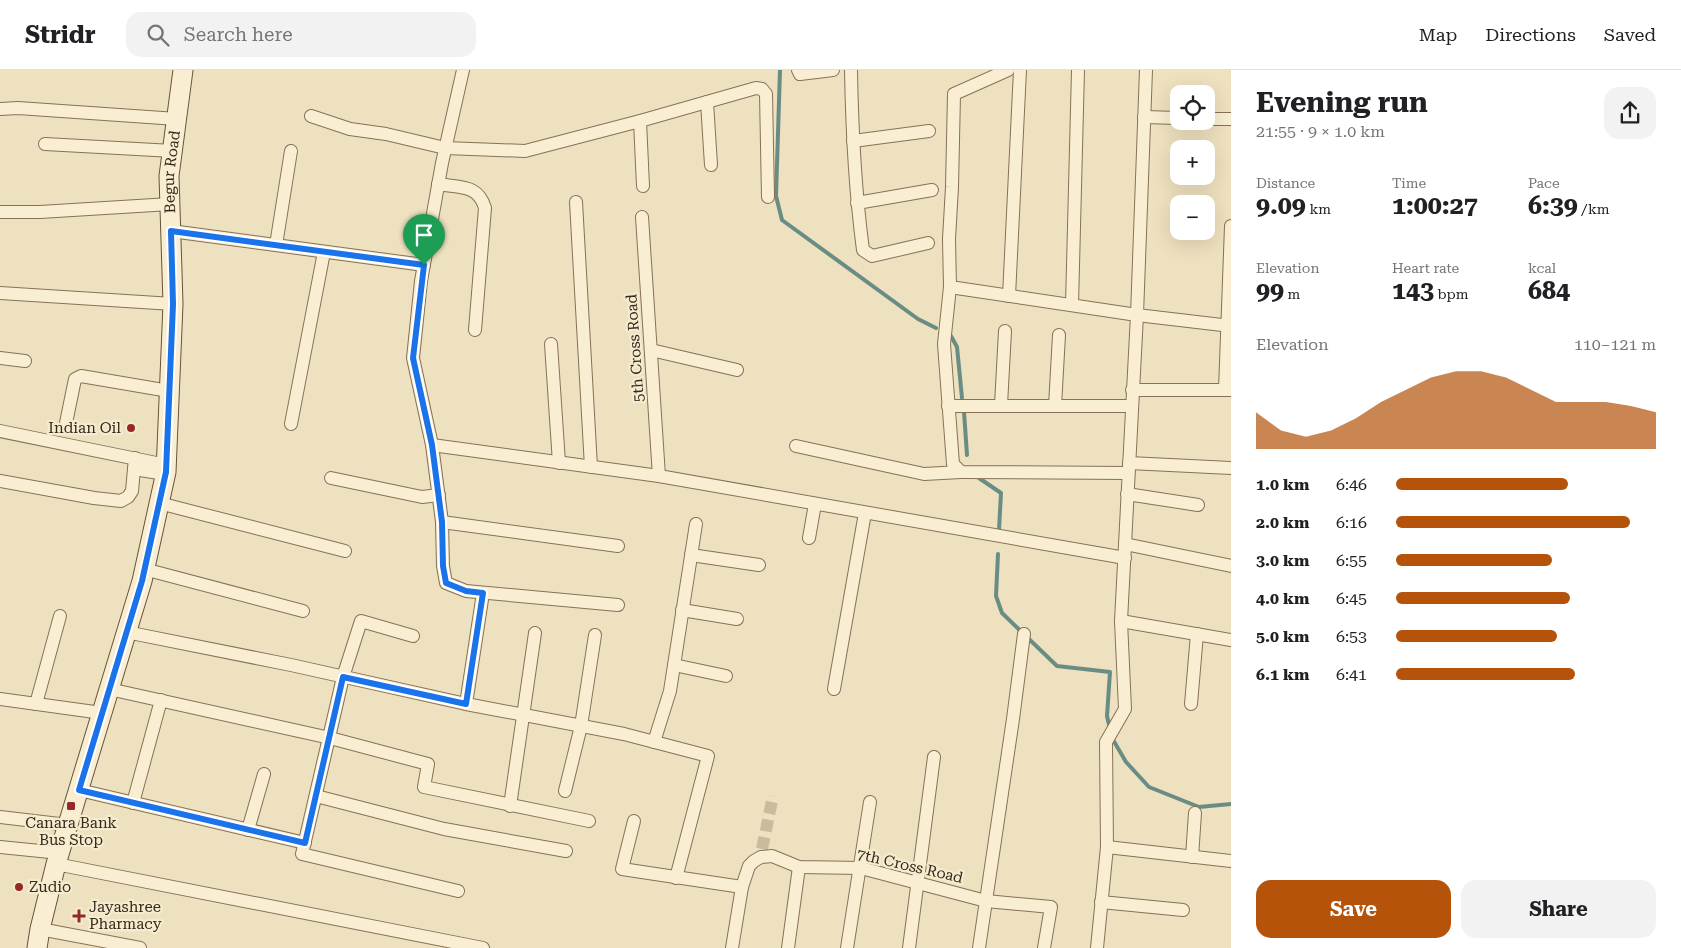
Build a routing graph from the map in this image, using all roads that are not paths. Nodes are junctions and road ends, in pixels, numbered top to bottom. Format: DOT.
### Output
graph roads {
  1 [pos="183,70"];
  2 [pos="463,70"];
  3 [pos="798,70"];
  4 [pos="833,70"];
  5 [pos="851,70"];
  6 [pos="1008,70"];
  7 [pos="1020,70"];
  8 [pos="1078,70"];
  9 [pos="1146,70"];
  10 [pos="707,102"];
  11 [pos="0,109"];
  12 [pos="311,116"];
  13 [pos="1144,117"];
  14 [pos="1170,118"];
  15 [pos="177,119"];
  16 [pos="1215,119"];
  17 [pos="1231,119"];
  18 [pos="640,121"];
  19 [pos="929,131"];
  20 [pos="853,142"];
  21 [pos="46,144"];
  22 [pos="445,148"];
  23 [pos="172,151"];
  24 [pos="291,151"];
  25 [pos="711,165"];
  26 [pos="438,184"];
  27 [pos="643,186"];
  28 [pos="932,190"];
  29 [pos="768,196"];
  30 [pos="576,202"];
  31 [pos="857,203"];
  32 [pos="170,204"];
  33 [pos="0,212"];
  34 [pos="642,217"];
  35 [pos="1231,226"];
  36 [pos="171,231"];
  37 [pos="928,244"];
  38 [pos="276,245"];
  39 [pos="324,252"];
  40 [pos="424,265"];
  41 [pos="950,287"];
  42 [pos="0,293"];
  43 [pos="1009,296"];
  44 [pos="173,304"];
  45 [pos="1072,305"];
  46 [pos="1137,315"];
  47 [pos="1229,326"];
  48 [pos="474,330"];
  49 [pos="1005,331"];
  50 [pos="1059,335"];
  51 [pos="551,344"];
  52 [pos="651,350"];
  53 [pos="0,358"];
  54 [pos="25,361"];
  55 [pos="737,370"];
  56 [pos="1132,390"];
  57 [pos="1228,390"];
  58 [pos="169,392"];
  59 [pos="1001,405"];
  60 [pos="948,406"];
  61 [pos="1054,406"];
  62 [pos="1132,406"];
  63 [pos="66,423"];
  64 [pos="291,424"];
  65 [pos="0,431"];
  66 [pos="432,445"];
  67 [pos="796,446"];
  68 [pos="559,463"];
  69 [pos="134,464"];
  70 [pos="590,467"];
  71 [pos="1129,468"];
  72 [pos="1231,468"];
  73 [pos="166,470"];
  74 [pos="960,472"];
  75 [pos="659,476"];
  76 [pos="331,478"];
  77 [pos="0,481"];
  78 [pos="1127,494"];
  79 [pos="439,495"];
  80 [pos="159,503"];
  81 [pos="815,504"];
  82 [pos="1198,504"];
  83 [pos="865,513"];
  84 [pos="442,522"];
  85 [pos="696,524"];
  86 [pos="809,538"];
  87 [pos="1125,544"];
  88 [pos="618,546"];
  89 [pos="345,551"];
  90 [pos="691,555"];
  91 [pos="1125,558"];
  92 [pos="1231,564"];
  93 [pos="759,565"];
  94 [pos="144,569"];
  95 [pos="483,593"];
  96 [pos="618,605"];
  97 [pos="682,610"];
  98 [pos="303,611"];
  99 [pos="60,616"];
  100 [pos="737,619"];
  101 [pos="1121,621"];
  102 [pos="126,632"];
  103 [pos="535,634"];
  104 [pos="1024,634"];
  105 [pos="1197,634"];
  106 [pos="595,635"];
  107 [pos="413,636"];
  108 [pos="1231,640"];
  109 [pos="674,665"];
  110 [pos="726,676"];
  111 [pos="343,677"];
  112 [pos="109,689"];
  113 [pos="834,690"];
  114 [pos="161,700"];
  115 [pos="1,703"];
  116 [pos="36,704"];
  117 [pos="466,704"];
  118 [pos="1191,704"];
  119 [pos="102,713"];
  120 [pos="524,714"];
  121 [pos="581,726"];
  122 [pos="330,738"];
  123 [pos="654,742"];
  124 [pos="934,757"];
  125 [pos="264,774"];
  126 [pos="79,790"];
  127 [pos="565,791"];
  128 [pos="316,796"];
  129 [pos="870,802"];
  130 [pos="133,803"];
  131 [pos="510,806"];
  132 [pos="1195,813"];
  133 [pos="0,817"];
  134 [pos="589,821"];
  135 [pos="634,821"];
  136 [pos="68,825"];
  137 [pos="248,830"];
  138 [pos="305,843"];
  139 [pos="1106,846"];
  140 [pos="0,847"];
  141 [pos="566,851"];
  142 [pos="1192,856"];
  143 [pos="58,858"];
  144 [pos="1231,861"];
  145 [pos="799,867"];
  146 [pos="861,868"];
  147 [pos="676,878"];
  148 [pos="918,883"];
  149 [pos="742,888"];
  150 [pos="458,891"];
  151 [pos="986,900"];
  152 [pos="1101,902"];
  153 [pos="1183,910"];
  154 [pos="40,929"];
  155 [pos="121,946"];
  156 [pos="37,948"];
  157 [pos="140,948"];
  158 [pos="483,948"];
  159 [pos="732,948"];
  160 [pos="788,948"];
  161 [pos="847,948"];
  162 [pos="909,948"];
  163 [pos="979,948"];
  164 [pos="1044,948"];
  165 [pos="1096,948"];
  1 -- 15 [label="main road, Begur Road"];
  2 -- 22 [label="street"];
  3 -- 4 [label="street"];
  5 -- 20 [label="street"];
  6 -- 41 [label="street"];
  7 -- 43 [label="street"];
  8 -- 45 [label="street"];
  9 -- 13 [label="street"];
  10 -- 18 [label="street"];
  10 -- 25 [label="street"];
  10 -- 29 [label="street"];
  11 -- 15 [label="street"];
  12 -- 22 [label="street"];
  13 -- 14 [label="street"];
  13 -- 46 [label="street"];
  15 -- 23 [label="main road, Begur Road"];
  16 -- 17 [label="street"];
  18 -- 22 [label="street"];
  18 -- 27 [label="street"];
  19 -- 20 [label="street"];
  20 -- 31 [label="street"];
  21 -- 23 [label="street"];
  22 -- 26 [label="street"];
  23 -- 32 [label="main road, Begur Road"];
  24 -- 38 [label="street"];
  26 -- 40 [label="street"];
  26 -- 48 [label="street"];
  28 -- 31 [label="street"];
  30 -- 70 [label="street"];
  31 -- 37 [label="street"];
  32 -- 33 [label="street"];
  32 -- 36 [label="main road, Begur Road"];
  34 -- 52 [label="street, 5th Cross Road"];
  35 -- 47 [label="street"];
  36 -- 38 [label="street"];
  36 -- 44 [label="main road, Begur Road"];
  38 -- 39 [label="street"];
  39 -- 40 [label="street"];
  39 -- 64 [label="street"];
  40 -- 66 [label="street"];
  41 -- 43 [label="street"];
  41 -- 60 [label="street"];
  42 -- 44 [label="street"];
  43 -- 45 [label="street"];
  44 -- 58 [label="main road, Begur Road"];
  45 -- 46 [label="street"];
  46 -- 47 [label="street"];
  46 -- 56 [label="street"];
  47 -- 57 [label="street"];
  49 -- 59 [label="street"];
  50 -- 61 [label="street"];
  51 -- 68 [label="street"];
  52 -- 55 [label="street"];
  52 -- 75 [label="street, 5th Cross Road"];
  53 -- 54 [label="street"];
  56 -- 57 [label="street"];
  56 -- 62 [label="street"];
  58 -- 63 [label="street"];
  58 -- 73 [label="main road, Begur Road"];
  59 -- 60 [label="street"];
  59 -- 61 [label="street"];
  60 -- 74 [label="street"];
  61 -- 62 [label="street"];
  62 -- 71 [label="street"];
  65 -- 69 [label="street"];
  66 -- 68 [label="street"];
  66 -- 79 [label="street"];
  67 -- 74 [label="street"];
  68 -- 70 [label="street"];
  69 -- 73 [label="street"];
  69 -- 77 [label="street"];
  70 -- 75 [label="street"];
  71 -- 72 [label="street"];
  71 -- 74 [label="street"];
  71 -- 78 [label="street"];
  73 -- 80 [label="main road, Begur Road"];
  75 -- 81 [label="street"];
  76 -- 79 [label="street"];
  78 -- 82 [label="street"];
  78 -- 87 [label="street"];
  79 -- 84 [label="street"];
  80 -- 89 [label="street"];
  80 -- 94 [label="main road, Begur Road"];
  81 -- 83 [label="street"];
  81 -- 86 [label="street"];
  83 -- 91 [label="street"];
  83 -- 113 [label="street"];
  84 -- 88 [label="street"];
  84 -- 95 [label="street"];
  85 -- 90 [label="street"];
  87 -- 91 [label="street"];
  87 -- 92 [label="street"];
  90 -- 93 [label="street"];
  90 -- 97 [label="street"];
  91 -- 101 [label="street"];
  94 -- 98 [label="street"];
  94 -- 102 [label="main road, Begur Road"];
  95 -- 96 [label="street"];
  95 -- 117 [label="street"];
  97 -- 100 [label="street"];
  97 -- 109 [label="street"];
  99 -- 116 [label="street"];
  101 -- 105 [label="street"];
  101 -- 139 [label="street"];
  102 -- 111 [label="street"];
  102 -- 112 [label="main road, Begur Road"];
  103 -- 120 [label="street"];
  104 -- 151 [label="street"];
  105 -- 108 [label="street"];
  105 -- 118 [label="street"];
  106 -- 121 [label="street"];
  107 -- 111 [label="street"];
  109 -- 110 [label="street"];
  109 -- 123 [label="street"];
  111 -- 117 [label="street"];
  111 -- 122 [label="street"];
  112 -- 114 [label="street"];
  112 -- 119 [label="main road, Begur Road"];
  114 -- 122 [label="street"];
  114 -- 130 [label="street"];
  115 -- 116 [label="street"];
  116 -- 119 [label="street"];
  117 -- 120 [label="street"];
  119 -- 126 [label="main road, Begur Road"];
  120 -- 121 [label="street"];
  120 -- 131 [label="street"];
  121 -- 123 [label="street"];
  121 -- 127 [label="street"];
  122 -- 128 [label="street"];
  122 -- 131 [label="street"];
  123 -- 147 [label="street"];
  124 -- 148 [label="street"];
  125 -- 137 [label="street"];
  126 -- 130 [label="street"];
  126 -- 136 [label="main road, Begur Road"];
  128 -- 138 [label="street"];
  128 -- 141 [label="street"];
  129 -- 146 [label="street"];
  130 -- 137 [label="street"];
  131 -- 134 [label="street"];
  132 -- 142 [label="street"];
  133 -- 136 [label="street"];
  135 -- 147 [label="street"];
  136 -- 143 [label="main road, Begur Road"];
  137 -- 138 [label="street"];
  138 -- 150 [label="street"];
  139 -- 142 [label="street"];
  139 -- 152 [label="street"];
  140 -- 143 [label="street"];
  142 -- 144 [label="street"];
  143 -- 154 [label="main road, Begur Road"];
  143 -- 158 [label="street"];
  145 -- 146 [label="street, 7th Cross Road"];
  145 -- 149 [label="street, 7th Cross Road"];
  145 -- 160 [label="street"];
  146 -- 148 [label="street, 7th Cross Road"];
  146 -- 161 [label="street"];
  147 -- 149 [label="street"];
  148 -- 151 [label="street, 7th Cross Road"];
  148 -- 162 [label="street"];
  149 -- 159 [label="street, 7th Cross Road"];
  151 -- 163 [label="street"];
  151 -- 164 [label="street, 7th Cross Road"];
  152 -- 153 [label="street"];
  152 -- 165 [label="street"];
  154 -- 155 [label="street"];
  154 -- 156 [label="main road, Begur Road"];
  155 -- 157 [label="street"];
}
